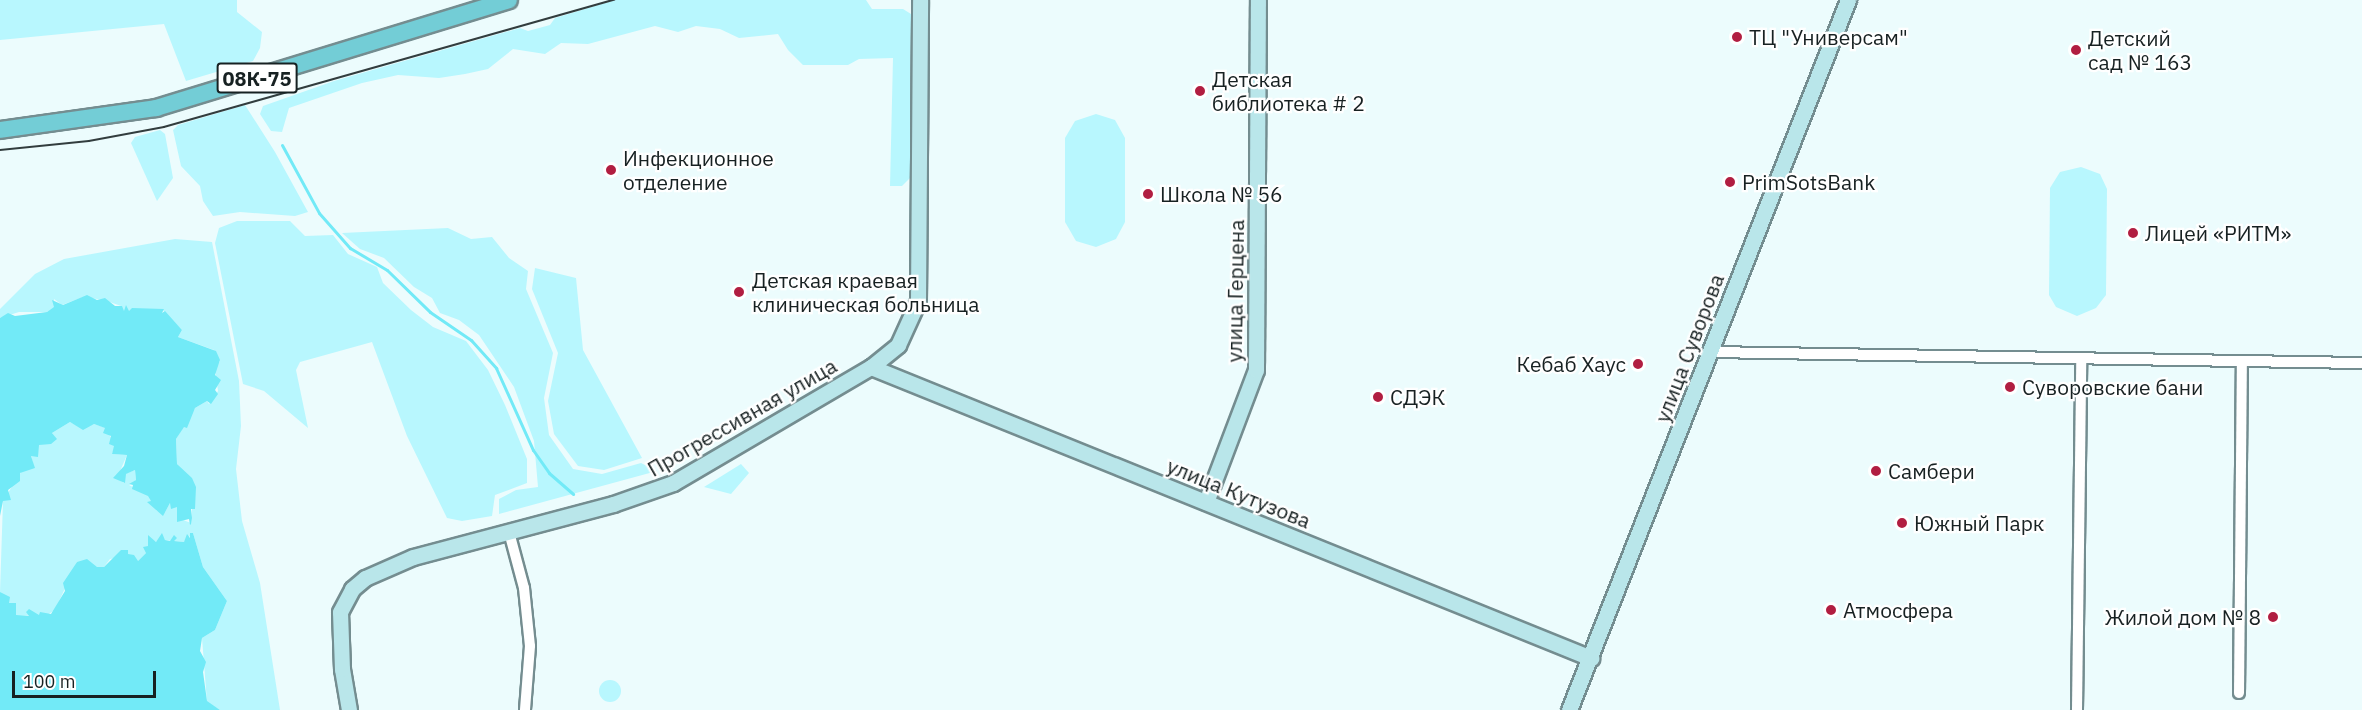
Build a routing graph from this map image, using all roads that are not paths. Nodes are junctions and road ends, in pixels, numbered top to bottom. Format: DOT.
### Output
graph roads {
  1 [pos="509,0"];
  2 [pos="920,0"];
  3 [pos="1258,0"];
  4 [pos="1848,0"];
  5 [pos="0,130"];
  6 [pos="1710,352"];
  7 [pos="2081,358"];
  8 [pos="2242,361"];
  9 [pos="2362,363"];
  10 [pos="871,367"];
  11 [pos="1206,502"];
  12 [pos="509,532"];
  13 [pos="1591,658"];
  14 [pos="2239,693"];
  15 [pos="349,710"];
  16 [pos="525,710"];
  17 [pos="1569,710"];
  18 [pos="2077,710"];
  1 -- 5 [label="main road, 08К-75"];
  2 -- 10 [label="street, Прогрессивная улица"];
  3 -- 11 [label="street, улица Герцена"];
  4 -- 6 [label="street, улица Суворова"];
  6 -- 7 [label="street"];
  6 -- 13 [label="street, улица Суворова"];
  7 -- 8 [label="street"];
  7 -- 18 [label="street"];
  8 -- 9 [label="street"];
  8 -- 14 [label="street"];
  10 -- 11 [label="street, улица Кутузова"];
  10 -- 12 [label="street, Прогрессивная улица"];
  11 -- 13 [label="street, улица Кутузова"];
  12 -- 15 [label="street, Прогрессивная улица"];
  12 -- 16 [label="street"];
  13 -- 17 [label="street, улица Суворова"];
}
